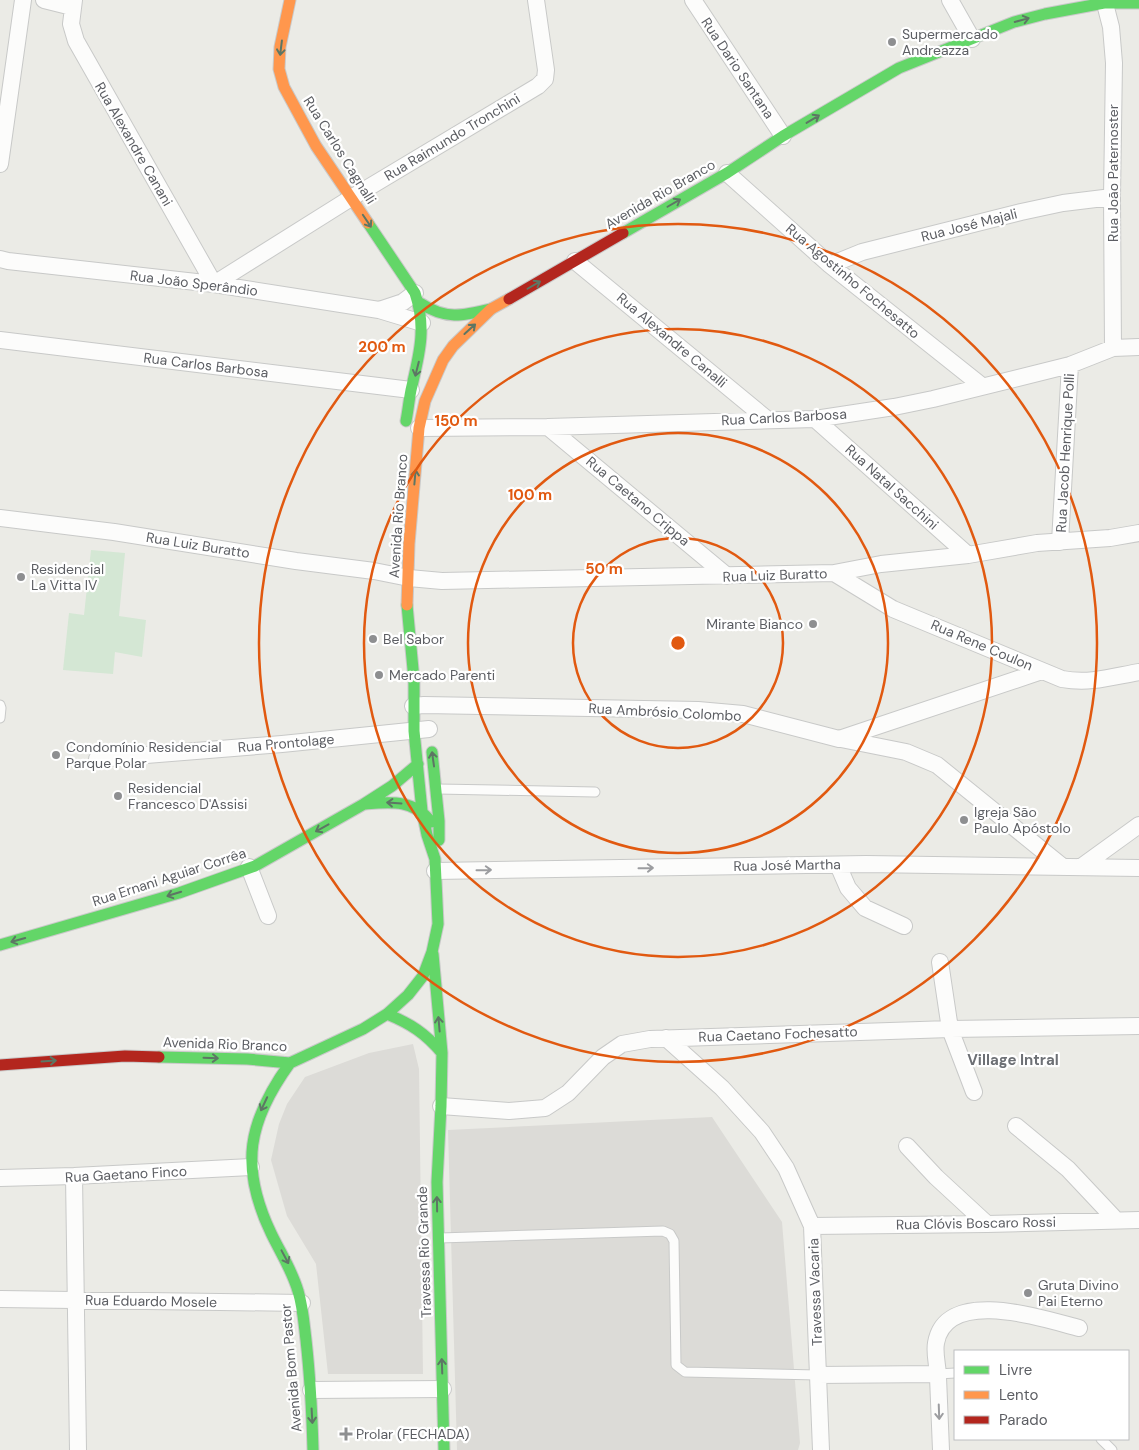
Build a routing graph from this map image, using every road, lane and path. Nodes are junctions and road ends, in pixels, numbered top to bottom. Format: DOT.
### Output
graph roads {
  1 [pos="23,0"];
  2 [pos="44,0"];
  3 [pos="290,0"];
  4 [pos="536,0"];
  5 [pos="692,0"];
  6 [pos="950,0"];
  7 [pos="1104,2"];
  8 [pos="73,3"];
  9 [pos="1139,3"];
  10 [pos="972,39"];
  11 [pos="783,136"];
  12 [pos="0,164"];
  13 [pos="727,172"];
  14 [pos="1112,197"];
  15 [pos="351,198"];
  16 [pos="4,260"];
  17 [pos="575,261"];
  18 [pos="830,265"];
  19 [pos="214,284"];
  20 [pos="417,298"];
  21 [pos="491,309"];
  22 [pos="379,310"];
  23 [pos="422,323"];
  24 [pos="0,340"];
  25 [pos="1139,347"];
  26 [pos="1113,348"];
  27 [pos="1070,365"];
  28 [pos="982,386"];
  29 [pos="411,390"];
  30 [pos="815,418"];
  31 [pos="768,420"];
  32 [pos="548,427"];
  33 [pos="412,429"];
  34 [pos="0,518"];
  35 [pos="1139,533"];
  36 [pos="1060,542"];
  37 [pos="968,555"];
  38 [pos="400,573"];
  39 [pos="834,573"];
  40 [pos="727,576"];
  41 [pos="1042,670"];
  42 [pos="1139,672"];
  43 [pos="0,705"];
  44 [pos="422,717"];
  45 [pos="0,718"];
  46 [pos="839,739"];
  47 [pos="97,760"];
  48 [pos="418,764"];
  49 [pos="437,789"];
  50 [pos="595,792"];
  51 [pos="364,804"];
  52 [pos="422,811"];
  53 [pos="1139,824"];
  54 [pos="438,845"];
  55 [pos="435,865"];
  56 [pos="838,865"];
  57 [pos="1063,867"];
  58 [pos="1081,867"];
  59 [pos="249,868"];
  60 [pos="1139,868"];
  61 [pos="268,916"];
  62 [pos="904,926"];
  63 [pos="0,944"];
  64 [pos="432,952"];
  65 [pos="940,962"];
  66 [pos="387,1014"];
  67 [pos="1139,1026"];
  68 [pos="950,1029"];
  69 [pos="666,1038"];
  70 [pos="442,1053"];
  71 [pos="290,1063"];
  72 [pos="0,1065"];
  73 [pos="974,1092"];
  74 [pos="441,1106"];
  75 [pos="1016,1126"];
  76 [pos="907,1146"];
  77 [pos="251,1167"];
  78 [pos="74,1176"];
  79 [pos="0,1178"];
  80 [pos="1116,1220"];
  81 [pos="1139,1220"];
  82 [pos="987,1224"];
  83 [pos="812,1226"];
  84 [pos="438,1238"];
  85 [pos="0,1299"];
  86 [pos="76,1300"];
  87 [pos="302,1302"];
  88 [pos="1079,1328"];
  89 [pos="954,1373"];
  90 [pos="938,1374"];
  91 [pos="817,1375"];
  92 [pos="443,1389"];
  93 [pos="310,1390"];
  94 [pos="1102,1440"];
  95 [pos="78,1450"];
  96 [pos="313,1450"];
  97 [pos="444,1450"];
  98 [pos="821,1450"];
  99 [pos="940,1450"];
  100 [pos="1112,1450"];
  1 -- 12 [label="street"];
  2 -- 8 [label="street"];
  3 -- 15 [label="main road, Rua Carlos Cagnalli, one-way"];
  4 -- 15 [label="street, Rua Raimundo Tronchini"];
  5 -- 11 [label="street, Rua Dario Santana"];
  6 -- 10 [label="street"];
  7 -- 9 [label="main road, Avenida Rio Branco"];
  10 -- 7 [label="main road, Avenida Rio Branco, one-way"];
  7 -- 14 [label="street, Rua João Paternoster"];
  8 -- 19 [label="street, Rua Alexandre Canani"];
  11 -- 10 [label="main road, Avenida Rio Branco, one-way"];
  11 -- 13 [label="main road, Avenida Rio Branco"];
  17 -- 13 [label="main road, Avenida Rio Branco, one-way"];
  13 -- 18 [label="street, Rua Agostinho Fochesatto"];
  14 -- 18 [label="street, Rua José Majali"];
  14 -- 26 [label="street, Rua João Paternoster"];
  15 -- 19 [label="street, Rua Raimundo Tronchini"];
  15 -- 20 [label="main road, Rua Carlos Cagnalli, one-way"];
  16 -- 19 [label="street, Rua João Sperândio"];
  21 -- 17 [label="main road, Avenida Rio Branco, one-way"];
  17 -- 31 [label="street, Rua Alexandre Canalli"];
  18 -- 28 [label="street, Rua Agostinho Fochesatto"];
  19 -- 22 [label="street, Rua João Sperândio"];
  20 -- 21 [label="main road"];
  20 -- 22 [label="street, Rua João Sperândio"];
  20 -- 23 [label="main road, Avenida Rio Branco"];
  33 -- 21 [label="main road, Avenida Rio Branco, one-way"];
  22 -- 23 [label="street, Rua João Sperândio"];
  23 -- 29 [label="main road, Avenida Rio Branco, one-way"];
  24 -- 29 [label="street, Rua Carlos Barbosa"];
  25 -- 26 [label="street, Rua Carlos Barbosa"];
  26 -- 27 [label="street, Rua Carlos Barbosa"];
  27 -- 28 [label="street, Rua Carlos Barbosa"];
  27 -- 36 [label="street, Rua Jacob Henrique Polli"];
  28 -- 30 [label="street, Rua Carlos Barbosa"];
  29 -- 33 [label="main road, Avenida Rio Branco"];
  30 -- 31 [label="street, Rua Carlos Barbosa"];
  30 -- 37 [label="street, Rua Natal Sacchini"];
  31 -- 32 [label="street, Rua Carlos Barbosa"];
  32 -- 33 [label="street, Rua Carlos Barbosa"];
  32 -- 40 [label="street, Rua Caetano Crippa"];
  38 -- 33 [label="main road, Avenida Rio Branco, one-way"];
  34 -- 38 [label="street, Rua Luiz Buratto"];
  35 -- 36 [label="street, Rua Luiz Buratto"];
  36 -- 37 [label="street, Rua Luiz Buratto"];
  37 -- 39 [label="street, Rua Luiz Buratto"];
  38 -- 40 [label="street, Rua Luiz Buratto"];
  38 -- 44 [label="main road, Avenida Rio Branco"];
  39 -- 40 [label="street, Rua Luiz Buratto"];
  39 -- 41 [label="street, Rua Rene Coulon"];
  41 -- 42 [label="street, Rua Rene Coulon"];
  41 -- 46 [label="street"];
  43 -- 45 [label="lane"];
  44 -- 46 [label="street, Rua Ambrósio Colombo"];
  44 -- 47 [label="street, Rua Prontolage"];
  44 -- 48 [label="main road, Avenida Rio Branco"];
  49 -- 44 [label="main road, Avenida Rio Branco, one-way"];
  46 -- 57 [label="street, Rua Ambrósio Colombo"];
  48 -- 51 [label="main road, Rua Ernani Aguiar Corrêa"];
  48 -- 52 [label="main road, Avenida Rio Branco"];
  49 -- 50 [label="lane"];
  49 -- 54 [label="main road, Avenida Rio Branco"];
  52 -- 51 [label="main road, Rua Ernani Aguiar Corrêa, one-way"];
  51 -- 59 [label="main road, Rua Ernani Aguiar Corrêa, one-way"];
  52 -- 54 [label="main road"];
  52 -- 55 [label="main road, Avenida Rio Branco"];
  53 -- 58 [label="street"];
  54 -- 55 [label="main road, Avenida Rio Branco"];
  55 -- 56 [label="street, Rua José Martha, one-way"];
  55 -- 64 [label="main road, Avenida Rio Branco"];
  56 -- 57 [label="street, Rua José Martha"];
  56 -- 62 [label="street"];
  57 -- 58 [label="street, Rua José Martha"];
  58 -- 60 [label="street, Rua José Martha"];
  59 -- 61 [label="street"];
  59 -- 63 [label="main road, Rua Ernani Aguiar Corrêa, one-way"];
  64 -- 66 [label="main road, Avenida Rio Branco"];
  70 -- 64 [label="main road, Travessa Rio Grande, one-way"];
  65 -- 68 [label="street"];
  66 -- 70 [label="main road"];
  66 -- 71 [label="main road, Avenida Rio Branco"];
  67 -- 68 [label="street, Rua Caetano Fochesatto"];
  68 -- 69 [label="street, Rua Caetano Fochesatto"];
  68 -- 73 [label="street"];
  69 -- 74 [label="street, Rua Caetano Fochesatto"];
  69 -- 83 [label="street, Travessa Vacaria"];
  70 -- 74 [label="main road, Travessa Rio Grande"];
  72 -- 71 [label="main road, Avenida Rio Branco, one-way"];
  71 -- 77 [label="main road, Avenida Bom Pastor, one-way"];
  84 -- 74 [label="main road, Travessa Rio Grande, one-way"];
  75 -- 80 [label="street"];
  76 -- 82 [label="street"];
  77 -- 78 [label="street, Rua Gaetano Finco"];
  77 -- 87 [label="main road, Avenida Bom Pastor, one-way"];
  78 -- 79 [label="street, Rua Gaetano Finco"];
  78 -- 86 [label="street"];
  80 -- 81 [label="street, Rua Clóvis Boscaro Rossi"];
  80 -- 82 [label="street, Rua Clóvis Boscaro Rossi"];
  82 -- 83 [label="street, Rua Clóvis Boscaro Rossi"];
  83 -- 91 [label="street, Travessa Vacaria"];
  84 -- 91 [label="lane"];
  92 -- 84 [label="main road, Travessa Rio Grande, one-way"];
  85 -- 86 [label="street, Rua Eduardo Mosele"];
  86 -- 87 [label="street, Rua Eduardo Mosele"];
  86 -- 95 [label="street"];
  87 -- 93 [label="main road, Avenida Bom Pastor"];
  88 -- 90 [label="street"];
  89 -- 90 [label="lane"];
  90 -- 91 [label="street"];
  90 -- 99 [label="street, one-way"];
  91 -- 98 [label="street, Travessa Vacaria"];
  92 -- 93 [label="street"];
  92 -- 97 [label="main road, Travessa Rio Grande"];
  93 -- 96 [label="main road, Avenida Bom Pastor, one-way"];
  94 -- 100 [label="lane"];
}
